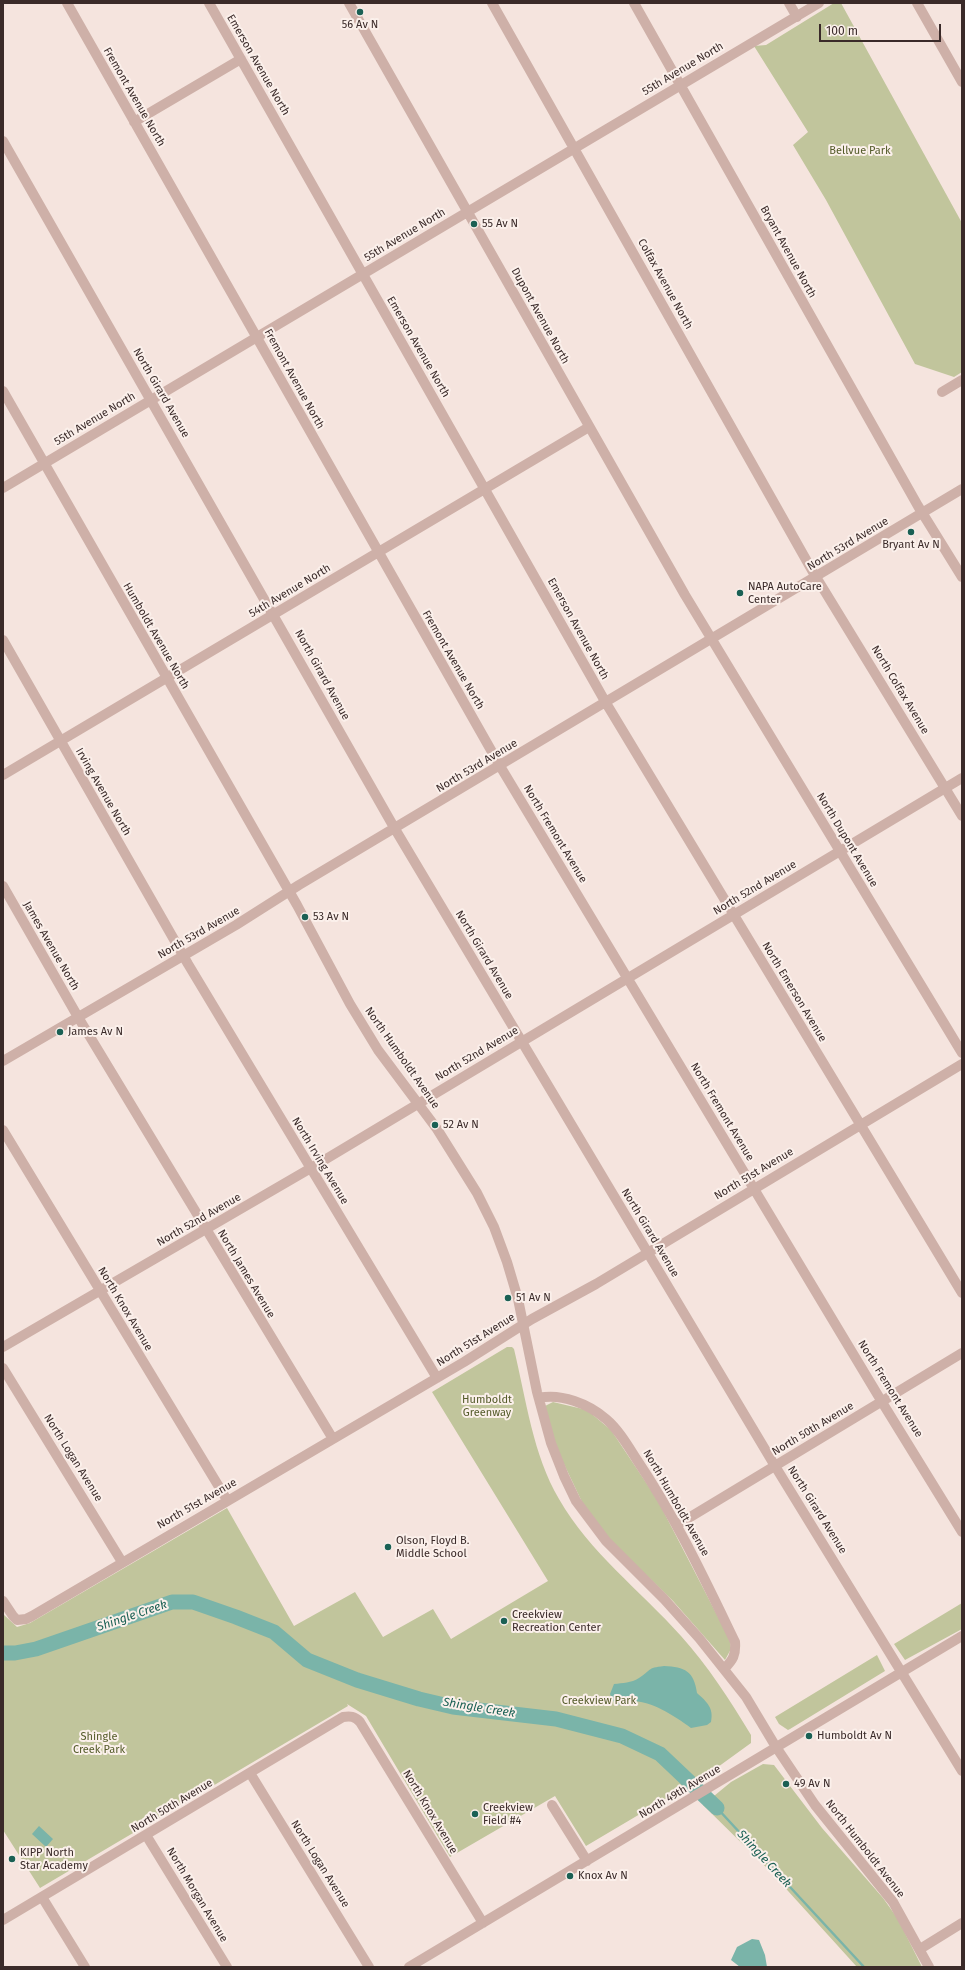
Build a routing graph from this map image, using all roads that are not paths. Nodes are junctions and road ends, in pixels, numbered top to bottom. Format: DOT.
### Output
graph roads {
  1 [pos="67,3"];
  2 [pos="209,3"];
  3 [pos="349,3"];
  4 [pos="492,3"];
  5 [pos="634,3"];
  6 [pos="789,3"];
  7 [pos="819,3"];
  8 [pos="918,3"];
  9 [pos="797,17"];
  10 [pos="241,59"];
  11 [pos="962,82"];
  12 [pos="680,85"];
  13 [pos="134,122"];
  14 [pos="3,141"];
  15 [pos="574,148"];
  16 [pos="467,212"];
  17 [pos="363,274"];
  18 [pos="256,336"];
  19 [pos="962,380"];
  20 [pos="3,391"];
  21 [pos="942,392"];
  22 [pos="151,399"];
  23 [pos="589,427"];
  24 [pos="44,463"];
  25 [pos="3,488"];
  26 [pos="485,488"];
  27 [pos="962,489"];
  28 [pos="923,513"];
  29 [pos="378,552"];
  30 [pos="816,577"];
  31 [pos="962,577"];
  32 [pos="274,614"];
  33 [pos="3,640"];
  34 [pos="711,640"];
  35 [pos="167,679"];
  36 [pos="606,703"];
  37 [pos="61,742"];
  38 [pos="500,766"];
  39 [pos="3,775"];
  40 [pos="962,778"];
  41 [pos="945,788"];
  42 [pos="962,816"];
  43 [pos="395,829"];
  44 [pos="840,852"];
  45 [pos="3,886"];
  46 [pos="290,893"];
  47 [pos="734,914"];
  48 [pos="183,956"];
  49 [pos="628,978"];
  50 [pos="78,1017"];
  51 [pos="522,1041"];
  52 [pos="962,1053"];
  53 [pos="3,1061"];
  54 [pos="962,1064"];
  55 [pos="417,1104"];
  56 [pos="859,1124"];
  57 [pos="3,1130"];
  58 [pos="311,1168"];
  59 [pos="754,1188"];
  60 [pos="205,1230"];
  61 [pos="648,1253"];
  62 [pos="99,1291"];
  63 [pos="962,1293"];
  64 [pos="523,1326"];
  65 [pos="3,1347"];
  66 [pos="962,1353"];
  67 [pos="3,1368"];
  68 [pos="437,1378"];
  69 [pos="539,1398"];
  70 [pos="882,1402"];
  71 [pos="332,1439"];
  72 [pos="775,1466"];
  73 [pos="227,1500"];
  74 [pos="677,1526"];
  75 [pos="962,1532"];
  76 [pos="122,1562"];
  77 [pos="3,1601"];
  78 [pos="962,1636"];
  79 [pos="724,1669"];
  80 [pos="901,1672"];
  81 [pos="354,1717"];
  82 [pos="776,1747"];
  83 [pos="962,1771"];
  84 [pos="250,1773"];
  85 [pos="552,1805"];
  86 [pos="146,1835"];
  87 [pos="587,1861"];
  88 [pos="42,1897"];
  89 [pos="3,1920"];
  90 [pos="483,1923"];
  91 [pos="962,1923"];
  92 [pos="920,1949"];
  93 [pos="85,1967"];
  94 [pos="227,1967"];
  95 [pos="369,1967"];
  96 [pos="409,1967"];
  97 [pos="930,1967"];
  1 -- 13 [label="street, Fremont Avenue North"];
  2 -- 10 [label="street, Emerson Avenue North"];
  3 -- 16 [label="street, Dupont Avenue North"];
  4 -- 15 [label="street, Colfax Avenue North"];
  5 -- 12 [label="street, Bryant Avenue North"];
  6 -- 9 [label="street"];
  7 -- 9 [label="street, 55th Avenue North"];
  8 -- 11 [label="street"];
  9 -- 12 [label="street, 55th Avenue North"];
  10 -- 13 [label="street"];
  10 -- 17 [label="street, Emerson Avenue North"];
  12 -- 15 [label="street, 55th Avenue North"];
  12 -- 28 [label="street, Bryant Avenue North"];
  13 -- 18 [label="street, Fremont Avenue North"];
  14 -- 22 [label="street, North Girard Avenue"];
  15 -- 16 [label="street, 55th Avenue North"];
  15 -- 30 [label="street, Colfax Avenue North"];
  16 -- 17 [label="street, 55th Avenue North"];
  16 -- 23 [label="street, Dupont Avenue North"];
  17 -- 18 [label="street, 55th Avenue North"];
  17 -- 26 [label="street, Emerson Avenue North"];
  18 -- 22 [label="street, 55th Avenue North"];
  18 -- 29 [label="street, Fremont Avenue North"];
  19 -- 21 [label="street"];
  20 -- 24 [label="street, Humboldt Avenue North"];
  22 -- 24 [label="street, 55th Avenue North"];
  22 -- 32 [label="street, North Girard Avenue"];
  23 -- 26 [label="street, 54th Avenue North"];
  23 -- 34 [label="street, Dupont Avenue North"];
  24 -- 25 [label="street, 55th Avenue North"];
  24 -- 35 [label="street, Humboldt Avenue North"];
  26 -- 29 [label="street, 54th Avenue North"];
  26 -- 36 [label="street, Emerson Avenue North"];
  27 -- 28 [label="street, North 53rd Avenue"];
  28 -- 30 [label="street, North 53rd Avenue"];
  28 -- 31 [label="street, Bryant Avenue North"];
  29 -- 32 [label="street, 54th Avenue North"];
  29 -- 38 [label="street, Fremont Avenue North"];
  30 -- 34 [label="street, North 53rd Avenue"];
  30 -- 41 [label="street, North Colfax Avenue"];
  32 -- 35 [label="street, 54th Avenue North"];
  32 -- 43 [label="street, North Girard Avenue"];
  33 -- 37 [label="street, Irving Avenue North"];
  34 -- 36 [label="street, North 53rd Avenue"];
  34 -- 44 [label="street, North Dupont Avenue"];
  35 -- 37 [label="street, 54th Avenue North"];
  35 -- 46 [label="street, Humboldt Avenue North"];
  36 -- 38 [label="street, North 53rd Avenue"];
  36 -- 47 [label="street, North Emerson Avenue"];
  37 -- 39 [label="street, 54th Avenue North"];
  37 -- 48 [label="street, Irving Avenue North"];
  38 -- 43 [label="street, North 53rd Avenue"];
  38 -- 49 [label="street, North Fremont Avenue"];
  40 -- 41 [label="street, North 52nd Avenue"];
  41 -- 42 [label="street, North Colfax Avenue"];
  41 -- 44 [label="street, North 52nd Avenue"];
  43 -- 46 [label="street, North 53rd Avenue"];
  43 -- 51 [label="street, North Girard Avenue"];
  44 -- 47 [label="street, North 52nd Avenue"];
  44 -- 52 [label="street, North Dupont Avenue"];
  45 -- 50 [label="street, James Avenue North"];
  46 -- 48 [label="street, North 53rd Avenue"];
  46 -- 55 [label="street, North Humboldt Avenue"];
  47 -- 49 [label="street, North 52nd Avenue"];
  47 -- 56 [label="street, North Emerson Avenue"];
  48 -- 50 [label="street, North 53rd Avenue"];
  48 -- 58 [label="street, North Irving Avenue"];
  49 -- 51 [label="street, North 52nd Avenue"];
  49 -- 59 [label="street, North Fremont Avenue"];
  50 -- 53 [label="street, North 53rd Avenue"];
  50 -- 60 [label="street, North James Avenue"];
  51 -- 55 [label="street, North 52nd Avenue"];
  51 -- 61 [label="street, North Girard Avenue"];
  54 -- 56 [label="street, North 51st Avenue"];
  55 -- 58 [label="street, North 52nd Avenue"];
  55 -- 64 [label="street, North Humboldt Avenue"];
  56 -- 59 [label="street, North 51st Avenue"];
  56 -- 63 [label="street, North Emerson Avenue"];
  57 -- 62 [label="street, North Knox Avenue"];
  58 -- 60 [label="street, North 52nd Avenue"];
  58 -- 68 [label="street, North Irving Avenue"];
  59 -- 61 [label="street, North 51st Avenue"];
  59 -- 70 [label="street, North Fremont Avenue"];
  60 -- 62 [label="street, North 52nd Avenue"];
  60 -- 71 [label="street, North James Avenue"];
  61 -- 64 [label="street, North 51st Avenue"];
  61 -- 72 [label="street, North Girard Avenue"];
  62 -- 65 [label="street, North 52nd Avenue"];
  62 -- 73 [label="street, North Knox Avenue"];
  64 -- 68 [label="street, North 51st Avenue"];
  64 -- 69 [label="street, North Humboldt Avenue"];
  66 -- 70 [label="street, North 50th Avenue"];
  67 -- 76 [label="street, North Logan Avenue"];
  68 -- 71 [label="street, North 51st Avenue"];
  69 -- 74 [label="street, North Humboldt Avenue"];
  69 -- 79 [label="street, North Humboldt Avenue"];
  70 -- 72 [label="street, North 50th Avenue"];
  70 -- 75 [label="street, North Fremont Avenue"];
  71 -- 73 [label="street, North 51st Avenue"];
  72 -- 74 [label="street, North 50th Avenue"];
  72 -- 80 [label="street, North Girard Avenue"];
  73 -- 76 [label="street, North 51st Avenue"];
  74 -- 79 [label="street, North Humboldt Avenue"];
  76 -- 77 [label="street, North 51st Avenue"];
  78 -- 80 [label="street, North 49th Avenue"];
  79 -- 82 [label="street, North Humboldt Avenue"];
  80 -- 82 [label="street, North 49th Avenue"];
  80 -- 83 [label="street, North Girard Avenue"];
  81 -- 84 [label="street, North 50th Avenue"];
  81 -- 90 [label="street, North Knox Avenue"];
  82 -- 87 [label="street, North 49th Avenue"];
  82 -- 92 [label="street, North Humboldt Avenue"];
  84 -- 86 [label="street, North 50th Avenue"];
  84 -- 95 [label="street, North Logan Avenue"];
  85 -- 87 [label="street"];
  86 -- 88 [label="street, North 50th Avenue"];
  86 -- 94 [label="street, North Morgan Avenue"];
  87 -- 90 [label="street, North 49th Avenue"];
  88 -- 89 [label="street, North 50th Avenue"];
  88 -- 93 [label="street"];
  90 -- 96 [label="street, North 49th Avenue"];
  91 -- 92 [label="street"];
  92 -- 97 [label="street, North Humboldt Avenue"];
}
